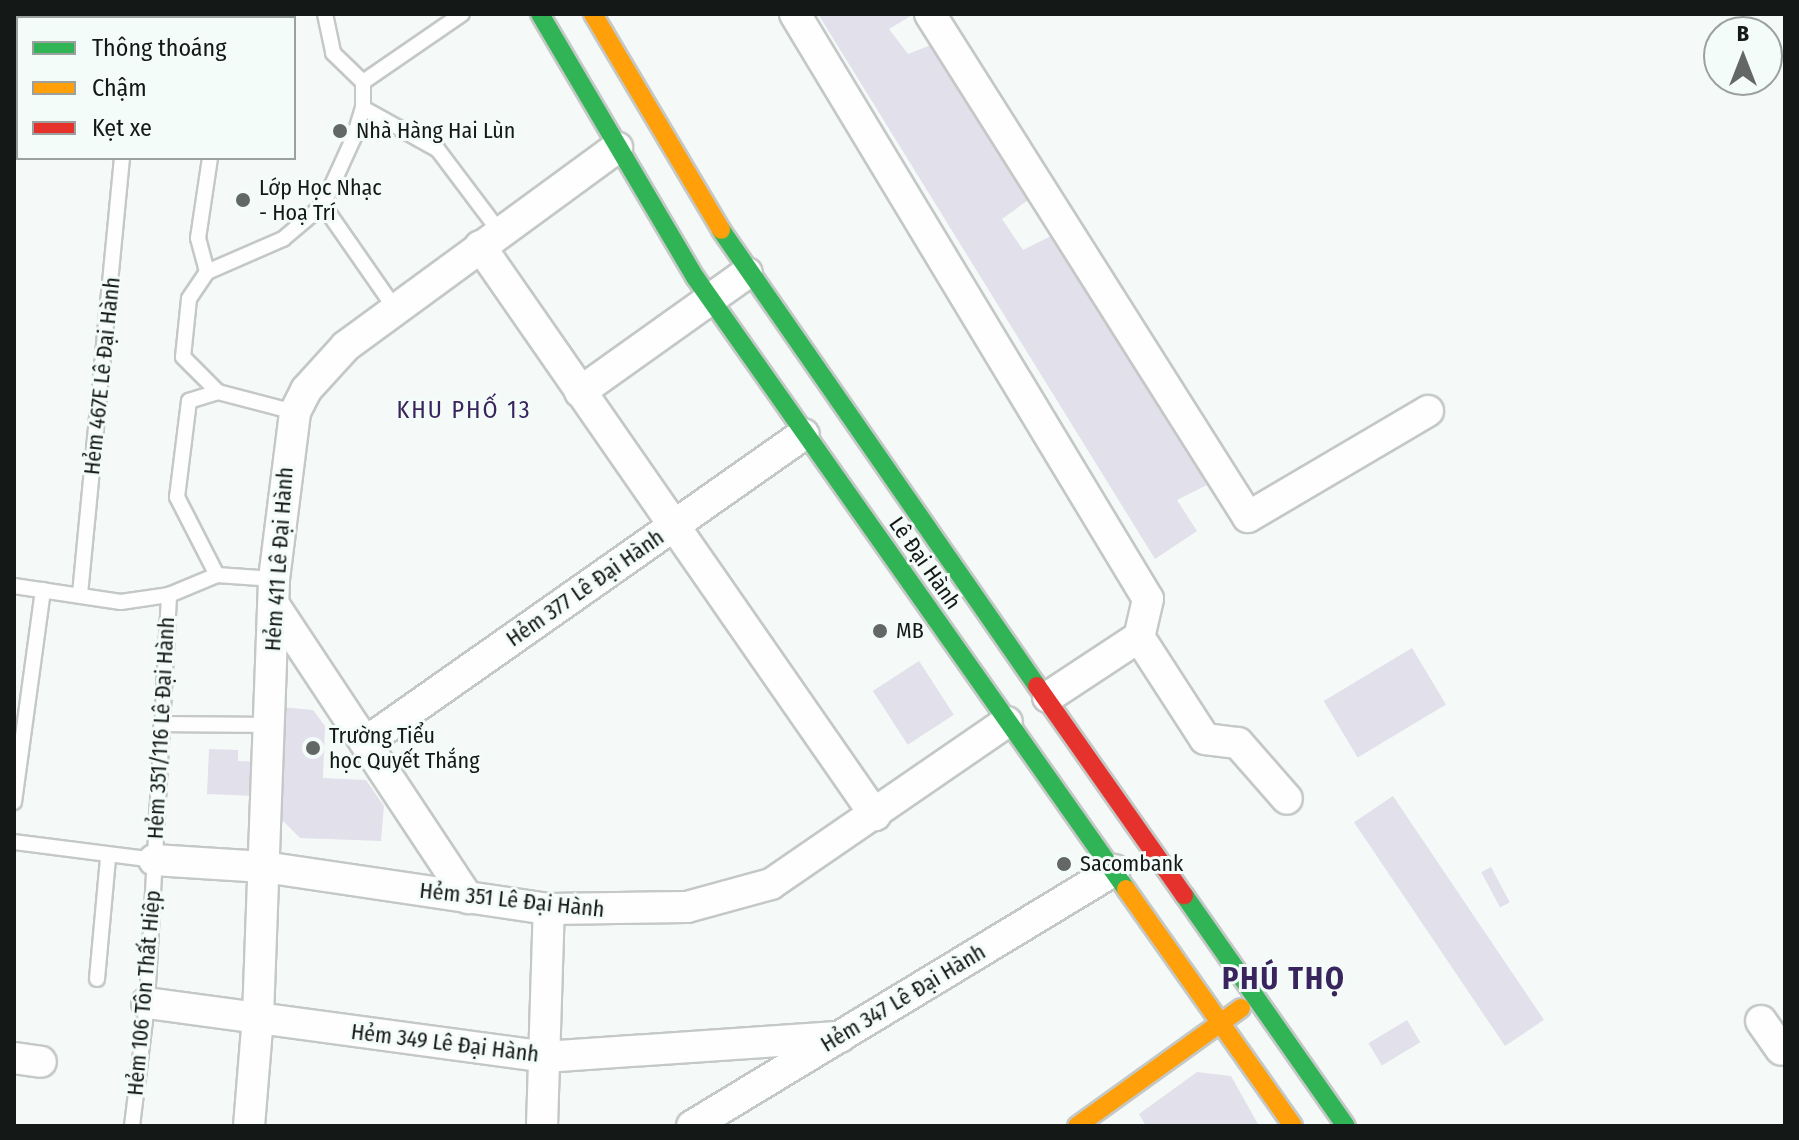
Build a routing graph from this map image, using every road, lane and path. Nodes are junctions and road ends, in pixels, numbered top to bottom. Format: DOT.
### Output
graph roads {
  1 [pos="325,14"];
  2 [pos="462,14"];
  3 [pos="540,14"];
  4 [pos="593,14"];
  5 [pos="795,14"];
  6 [pos="930,14"];
  7 [pos="363,82"];
  8 [pos="363,108"];
  9 [pos="617,148"];
  10 [pos="122,160"];
  11 [pos="210,160"];
  12 [pos="323,205"];
  13 [pos="490,239"];
  14 [pos="207,272"];
  15 [pos="747,273"];
  16 [pos="710,299"];
  17 [pos="394,307"];
  18 [pos="218,392"];
  19 [pos="580,392"];
  20 [pos="1428,411"];
  21 [pos="295,412"];
  22 [pos="804,434"];
  23 [pos="672,527"];
  24 [pos="217,575"];
  25 [pos="14,586"];
  26 [pos="43,590"];
  27 [pos="80,594"];
  28 [pos="275,594"];
  29 [pos="169,595"];
  30 [pos="1139,637"];
  31 [pos="1048,697"];
  32 [pos="1007,722"];
  33 [pos="161,724"];
  34 [pos="268,725"];
  35 [pos="366,742"];
  36 [pos="1287,799"];
  37 [pos="14,802"];
  38 [pos="875,815"];
  39 [pos="14,842"];
  40 [pos="108,858"];
  41 [pos="154,860"];
  42 [pos="264,867"];
  43 [pos="1114,870"];
  44 [pos="468,898"];
  45 [pos="549,909"];
  46 [pos="97,979"];
  47 [pos="1255,998"];
  48 [pos="147,1003"];
  49 [pos="258,1017"];
  50 [pos="1761,1021"];
  51 [pos="1220,1022"];
  52 [pos="840,1037"];
  53 [pos="1781,1050"];
  54 [pos="544,1057"];
  55 [pos="1081,1125"];
  56 [pos="132,1126"];
  57 [pos="249,1126"];
  58 [pos="542,1126"];
  59 [pos="692,1126"];
  60 [pos="1293,1126"];
  61 [pos="1346,1126"];
  1 -- 7 [label="lane"];
  2 -- 7 [label="lane"];
  3 -- 9 [label="main road, Lê Đại Hành"];
  4 -- 15 [label="main road, Lê Đại Hành"];
  5 -- 30 [label="street"];
  6 -- 20 [label="street"];
  7 -- 8 [label="lane"];
  8 -- 12 [label="lane"];
  8 -- 13 [label="lane"];
  9 -- 13 [label="street, Hẻm 411 Lê Đại Hành"];
  9 -- 16 [label="main road, Lê Đại Hành"];
  10 -- 27 [label="lane, Hẻm 467E Lê Đại Hành"];
  11 -- 14 [label="lane"];
  12 -- 14 [label="lane"];
  12 -- 17 [label="lane"];
  13 -- 17 [label="street, Hẻm 411 Lê Đại Hành"];
  13 -- 19 [label="street"];
  14 -- 18 [label="lane"];
  15 -- 16 [label="street"];
  15 -- 31 [label="main road, Lê Đại Hành"];
  16 -- 19 [label="street"];
  16 -- 22 [label="main road, Lê Đại Hành"];
  17 -- 21 [label="street, Hẻm 411 Lê Đại Hành"];
  18 -- 21 [label="lane"];
  18 -- 24 [label="lane"];
  19 -- 23 [label="street"];
  21 -- 28 [label="street, Hẻm 411 Lê Đại Hành"];
  22 -- 23 [label="street, Hẻm 377 Lê Đại Hành"];
  22 -- 32 [label="main road, Lê Đại Hành"];
  23 -- 35 [label="street, Hẻm 377 Lê Đại Hành"];
  23 -- 38 [label="street"];
  24 -- 28 [label="lane"];
  24 -- 29 [label="lane"];
  25 -- 26 [label="lane"];
  26 -- 27 [label="lane"];
  26 -- 37 [label="lane"];
  27 -- 29 [label="lane"];
  28 -- 34 [label="street, Hẻm 411 Lê Đại Hành"];
  28 -- 35 [label="street"];
  29 -- 33 [label="lane, Hẻm 351/116 Lê Đại Hành"];
  30 -- 31 [label="street"];
  30 -- 36 [label="street"];
  31 -- 32 [label="main road"];
  31 -- 47 [label="main road, Lê Đại Hành"];
  32 -- 38 [label="street, Hẻm 351 Lê Đại Hành"];
  32 -- 43 [label="main road, Lê Đại Hành"];
  33 -- 34 [label="lane"];
  33 -- 41 [label="lane, Hẻm 351/116 Lê Đại Hành"];
  34 -- 42 [label="street, Hẻm 411 Lê Đại Hành"];
  35 -- 44 [label="street"];
  38 -- 45 [label="street, Hẻm 351 Lê Đại Hành"];
  39 -- 40 [label="lane, Hẻm 351 Lê Đại Hành"];
  40 -- 41 [label="lane, Hẻm 351 Lê Đại Hành"];
  40 -- 46 [label="lane"];
  41 -- 42 [label="street, Hẻm 351 Lê Đại Hành"];
  41 -- 48 [label="lane, Hẻm 106 Tôn Thất Hiệp"];
  42 -- 44 [label="street, Hẻm 351 Lê Đại Hành"];
  42 -- 49 [label="street, Hẻm 411 Lê Đại Hành"];
  43 -- 51 [label="main road, Lê Đại Hành"];
  43 -- 52 [label="street, Hẻm 347 Lê Đại Hành"];
  44 -- 45 [label="street, Hẻm 351 Lê Đại Hành"];
  45 -- 54 [label="street"];
  47 -- 51 [label="main road"];
  47 -- 61 [label="main road, Lê Đại Hành"];
  48 -- 49 [label="street, Hẻm 349 Lê Đại Hành"];
  48 -- 56 [label="lane, Hẻm 106 Tôn Thất Hiệp"];
  49 -- 54 [label="street, Hẻm 349 Lê Đại Hành"];
  49 -- 57 [label="street, Hẻm 411 Lê Đại Hành"];
  50 -- 53 [label="street"];
  51 -- 55 [label="main road"];
  51 -- 60 [label="main road, Lê Đại Hành"];
  52 -- 54 [label="street, Hẻm 349 Lê Đại Hành"];
  52 -- 59 [label="street, Hẻm 347 Lê Đại Hành"];
  54 -- 58 [label="street"];
}
